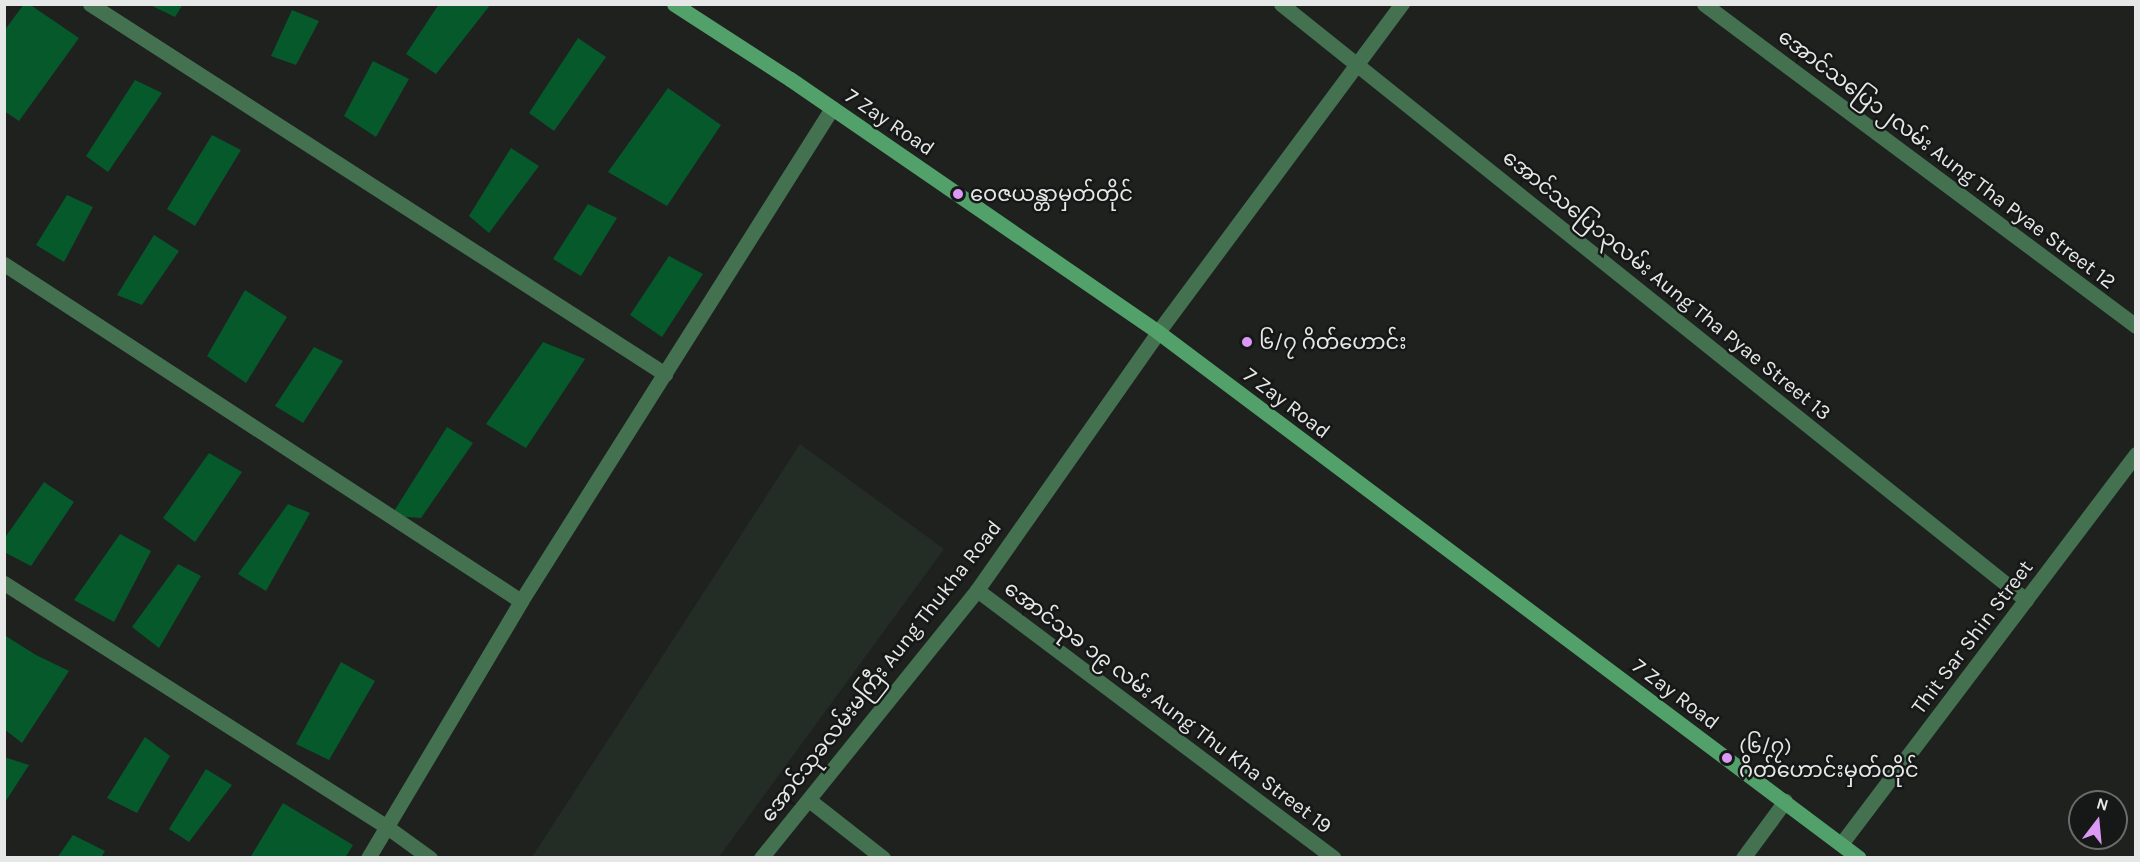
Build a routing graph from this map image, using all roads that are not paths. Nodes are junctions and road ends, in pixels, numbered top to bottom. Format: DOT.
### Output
graph roads {
  1 [pos="90,4"];
  2 [pos="674,4"];
  3 [pos="1281,4"];
  4 [pos="1401,4"];
  5 [pos="1704,4"];
  6 [pos="1357,63"];
  7 [pos="832,108"];
  8 [pos="4,264"];
  9 [pos="2136,326"];
  10 [pos="1158,332"];
  11 [pos="664,374"];
  12 [pos="2136,454"];
  13 [pos="4,583"];
  14 [pos="977,590"];
  15 [pos="2026,600"];
  16 [pos="521,601"];
  17 [pos="809,800"];
  18 [pos="1785,801"];
  19 [pos="387,827"];
  20 [pos="1841,844"];
  21 [pos="368,858"];
  22 [pos="430,858"];
  23 [pos="760,858"];
  24 [pos="883,858"];
  25 [pos="1334,858"];
  26 [pos="1743,858"];
  27 [pos="1859,858"];
  1 -- 11 [label="street"];
  2 -- 7 [label="street, 7 Zay Road"];
  3 -- 6 [label="street, အောင်သပြေ၁၃လမ်း Aung Tha Pyae Street 13"];
  4 -- 6 [label="street, အောင်သုခလမ်းမကြီး Aung Thukha Road"];
  5 -- 9 [label="street, အောင်သပြေ၁၂လမ်း Aung Tha Pyae Street 12"];
  6 -- 10 [label="street, အောင်သုခလမ်းမကြီး Aung Thukha Road"];
  6 -- 15 [label="street, အောင်သပြေ၁၃လမ်း Aung Tha Pyae Street 13"];
  7 -- 10 [label="street, 7 Zay Road"];
  7 -- 11 [label="street"];
  8 -- 16 [label="street"];
  10 -- 14 [label="street, အောင်သုခလမ်းမကြီး Aung Thukha Road"];
  10 -- 18 [label="street, 7 Zay Road"];
  11 -- 16 [label="street"];
  12 -- 15 [label="street, Thit Sar Shin Street"];
  13 -- 19 [label="street"];
  14 -- 17 [label="street, အောင်သုခလမ်းမကြီး Aung Thukha Road"];
  14 -- 25 [label="street, အောင်သုခ ၁၉ လမ်း Aung Thu Kha Street 19"];
  15 -- 20 [label="street, Thit Sar Shin Street"];
  16 -- 19 [label="street"];
  17 -- 23 [label="street, အောင်သုခလမ်းမကြီး Aung Thukha Road"];
  17 -- 24 [label="street"];
  18 -- 20 [label="street, 7 Zay Road"];
  18 -- 26 [label="street"];
  19 -- 21 [label="street"];
  19 -- 22 [label="street"];
  20 -- 27 [label="street, 7 Zay Road"];
}
